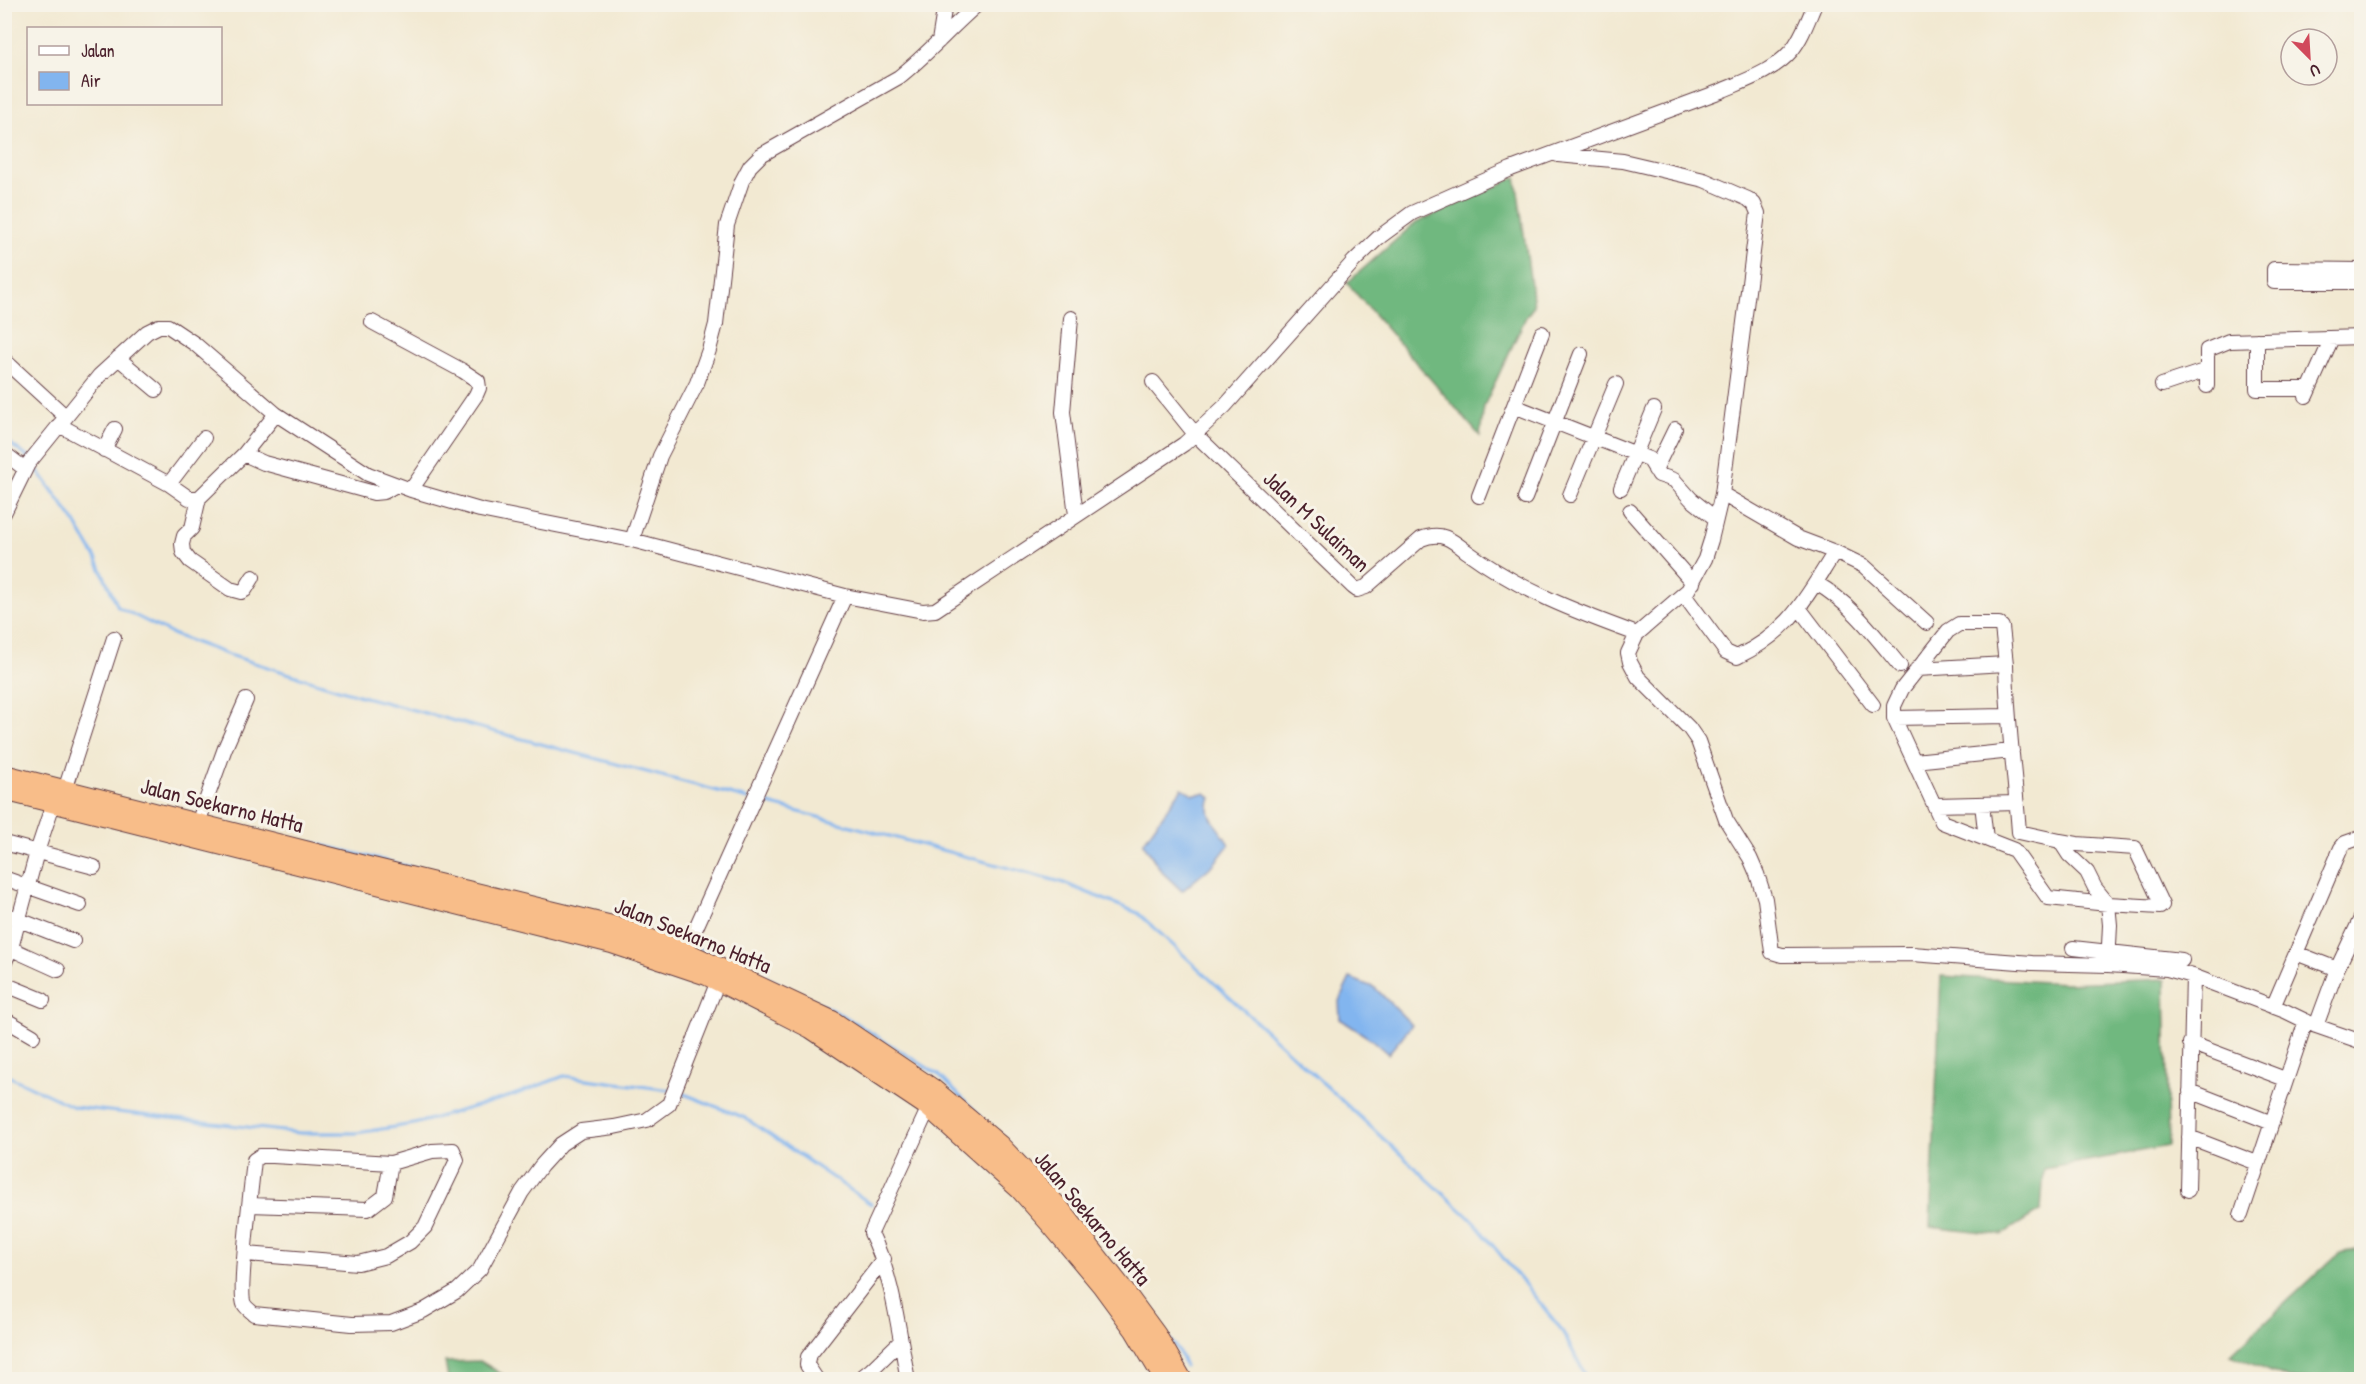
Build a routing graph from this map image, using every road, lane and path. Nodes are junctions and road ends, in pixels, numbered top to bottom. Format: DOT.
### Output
graph roads {
  1 [pos="945,4"];
  2 [pos="978,4"];
  3 [pos="1815,4"];
  4 [pos="939,41"];
  5 [pos="1553,154"];
  6 [pos="2361,270"];
  7 [pos="2361,282"];
  8 [pos="1071,318"];
  9 [pos="372,322"];
  10 [pos="1542,333"];
  11 [pos="2332,338"];
  12 [pos="2361,338"];
  13 [pos="2257,340"];
  14 [pos="1581,354"];
  15 [pos="118,358"];
  16 [pos="4,360"];
  17 [pos="2207,370"];
  18 [pos="1152,382"];
  19 [pos="1616,384"];
  20 [pos="2162,386"];
  21 [pos="2207,386"];
  22 [pos="156,390"];
  23 [pos="1514,406"];
  24 [pos="1654,409"];
  25 [pos="276,414"];
  26 [pos="62,421"];
  27 [pos="1554,422"];
  28 [pos="115,429"];
  29 [pos="1675,429"];
  30 [pos="1196,434"];
  31 [pos="204,438"];
  32 [pos="1594,438"];
  33 [pos="104,450"];
  34 [pos="4,453"];
  35 [pos="244,454"];
  36 [pos="1635,454"];
  37 [pos="27,467"];
  38 [pos="1655,470"];
  39 [pos="169,484"];
  40 [pos="396,485"];
  41 [pos="1621,488"];
  42 [pos="411,490"];
  43 [pos="1722,494"];
  44 [pos="1570,495"];
  45 [pos="1479,496"];
  46 [pos="199,498"];
  47 [pos="1525,498"];
  48 [pos="1630,511"];
  49 [pos="4,513"];
  50 [pos="1076,515"];
  51 [pos="1716,519"];
  52 [pos="632,540"];
  53 [pos="1835,552"];
  54 [pos="253,577"];
  55 [pos="1693,583"];
  56 [pos="1816,583"];
  57 [pos="1684,595"];
  58 [pos="845,596"];
  59 [pos="1799,608"];
  60 [pos="1927,623"];
  61 [pos="1637,634"];
  62 [pos="114,638"];
  63 [pos="2006,664"];
  64 [pos="1900,666"];
  65 [pos="1917,669"];
  66 [pos="246,700"];
  67 [pos="1874,705"];
  68 [pos="2007,716"];
  69 [pos="1894,718"];
  70 [pos="2012,752"];
  71 [pos="1914,761"];
  72 [pos="4,775"];
  73 [pos="4,790"];
  74 [pos="58,799"];
  75 [pos="2017,803"];
  76 [pos="1982,804"];
  77 [pos="1936,806"];
  78 [pos="199,820"];
  79 [pos="2019,832"];
  80 [pos="2361,837"];
  81 [pos="1986,839"];
  82 [pos="2060,840"];
  83 [pos="4,843"];
  84 [pos="2077,844"];
  85 [pos="39,849"];
  86 [pos="2014,850"];
  87 [pos="94,867"];
  88 [pos="2087,872"];
  89 [pos="4,878"];
  90 [pos="29,888"];
  91 [pos="2108,904"];
  92 [pos="80,905"];
  93 [pos="4,914"];
  94 [pos="2361,916"];
  95 [pos="19,920"];
  96 [pos="73,941"];
  97 [pos="688,945"];
  98 [pos="8,947"];
  99 [pos="2073,948"];
  100 [pos="2296,953"];
  101 [pos="2109,958"];
  102 [pos="2182,960"];
  103 [pos="4,964"];
  104 [pos="2337,969"];
  105 [pos="58,970"];
  106 [pos="2193,976"];
  107 [pos="718,981"];
  108 [pos="4,984"];
  109 [pos="43,1000"];
  110 [pos="2273,1007"];
  111 [pos="4,1019"];
  112 [pos="2311,1024"];
  113 [pos="33,1036"];
  114 [pos="2361,1042"];
  115 [pos="2190,1043"];
  116 [pos="2285,1079"];
  117 [pos="2190,1091"];
  118 [pos="929,1107"];
  119 [pos="2272,1123"];
  120 [pos="2189,1137"];
  121 [pos="390,1163"];
  122 [pos="2257,1163"];
  123 [pos="2188,1190"];
  124 [pos="250,1205"];
  125 [pos="2241,1215"];
  126 [pos="246,1254"];
  127 [pos="884,1259"];
  128 [pos="900,1342"];
  129 [pos="817,1380"];
  130 [pos="858,1380"];
  131 [pos="908,1380"];
  132 [pos="1165,1380"];
  133 [pos="1182,1380"];
  1 -- 4 [label="street"];
  2 -- 4 [label="street"];
  3 -- 5 [label="street"];
  4 -- 52 [label="street"];
  5 -- 30 [label="street"];
  5 -- 43 [label="street"];
  6 -- 7 [label="street"];
  8 -- 50 [label="street"];
  9 -- 42 [label="street"];
  10 -- 23 [label="street"];
  11 -- 12 [label="street"];
  11 -- 13 [label="street"];
  11 -- 13 [label="street"];
  13 -- 17 [label="street"];
  14 -- 27 [label="street"];
  15 -- 22 [label="street"];
  15 -- 25 [label="street"];
  15 -- 26 [label="street"];
  16 -- 26 [label="street"];
  17 -- 20 [label="street"];
  17 -- 21 [label="street"];
  18 -- 30 [label="street"];
  19 -- 32 [label="street"];
  23 -- 27 [label="street"];
  23 -- 45 [label="street"];
  24 -- 36 [label="street"];
  25 -- 35 [label="street"];
  25 -- 40 [label="street"];
  26 -- 33 [label="street"];
  26 -- 37 [label="street"];
  27 -- 32 [label="street"];
  27 -- 47 [label="street"];
  28 -- 33 [label="street"];
  29 -- 38 [label="street"];
  30 -- 50 [label="street"];
  30 -- 61 [label="street, Jalan M Sulaiman"];
  31 -- 39 [label="street"];
  32 -- 36 [label="street"];
  32 -- 44 [label="street"];
  33 -- 39 [label="street"];
  34 -- 37 [label="street"];
  35 -- 40 [label="street"];
  35 -- 46 [label="street"];
  36 -- 38 [label="street"];
  36 -- 41 [label="street"];
  37 -- 49 [label="street"];
  38 -- 51 [label="street"];
  39 -- 46 [label="street"];
  40 -- 42 [label="street"];
  42 -- 52 [label="street"];
  43 -- 51 [label="street"];
  43 -- 53 [label="street"];
  46 -- 54 [label="street"];
  48 -- 55 [label="street"];
  50 -- 58 [label="street"];
  51 -- 55 [label="street"];
  52 -- 58 [label="street"];
  53 -- 56 [label="street"];
  53 -- 60 [label="street"];
  55 -- 57 [label="street"];
  56 -- 59 [label="street"];
  56 -- 64 [label="street"];
  57 -- 59 [label="street"];
  57 -- 61 [label="street"];
  58 -- 97 [label="street"];
  59 -- 67 [label="street"];
  61 -- 101 [label="street"];
  62 -- 74 [label="street"];
  63 -- 65 [label="street"];
  63 -- 65 [label="street"];
  63 -- 68 [label="street"];
  65 -- 69 [label="street"];
  66 -- 78 [label="street"];
  68 -- 69 [label="street"];
  68 -- 70 [label="street"];
  69 -- 71 [label="street"];
  70 -- 71 [label="street"];
  70 -- 75 [label="street"];
  71 -- 77 [label="street"];
  72 -- 74 [label="highway, Jalan Soekarno Hatta"];
  73 -- 74 [label="highway, Jalan Soekarno Hatta"];
  74 -- 78 [label="highway, Jalan Soekarno Hatta"];
  74 -- 85 [label="street"];
  74 -- 107 [label="highway, Jalan Soekarno Hatta"];
  75 -- 76 [label="street"];
  75 -- 79 [label="street"];
  76 -- 77 [label="street"];
  76 -- 81 [label="street"];
  77 -- 81 [label="street"];
  78 -- 97 [label="highway, Jalan Soekarno Hatta"];
  79 -- 82 [label="street"];
  79 -- 86 [label="street"];
  80 -- 100 [label="street"];
  81 -- 86 [label="street"];
  82 -- 84 [label="street"];
  82 -- 88 [label="street"];
  83 -- 85 [label="street"];
  84 -- 88 [label="street"];
  84 -- 91 [label="street"];
  85 -- 87 [label="street"];
  85 -- 90 [label="street"];
  86 -- 91 [label="street"];
  88 -- 91 [label="street"];
  89 -- 90 [label="street"];
  90 -- 92 [label="street"];
  90 -- 95 [label="street"];
  91 -- 101 [label="street"];
  93 -- 95 [label="street"];
  94 -- 104 [label="street"];
  95 -- 96 [label="street"];
  95 -- 98 [label="street"];
  97 -- 133 [label="highway, Jalan Soekarno Hatta"];
  98 -- 103 [label="street"];
  98 -- 105 [label="street"];
  99 -- 101 [label="street"];
  100 -- 104 [label="street"];
  100 -- 110 [label="street"];
  101 -- 102 [label="street"];
  101 -- 106 [label="street"];
  104 -- 112 [label="street"];
  106 -- 110 [label="street"];
  106 -- 115 [label="street"];
  107 -- 118 [label="highway, Jalan Soekarno Hatta"];
  107 -- 126 [label="street"];
  108 -- 109 [label="street"];
  110 -- 112 [label="street"];
  111 -- 113 [label="street"];
  112 -- 114 [label="street"];
  112 -- 116 [label="street"];
  115 -- 116 [label="street"];
  115 -- 117 [label="street"];
  116 -- 119 [label="street"];
  117 -- 119 [label="street"];
  117 -- 120 [label="street"];
  118 -- 127 [label="street"];
  118 -- 132 [label="highway, Jalan Soekarno Hatta"];
  119 -- 122 [label="street"];
  120 -- 122 [label="street"];
  120 -- 123 [label="street"];
  121 -- 124 [label="street"];
  121 -- 124 [label="street"];
  121 -- 126 [label="street"];
  122 -- 125 [label="street"];
  124 -- 126 [label="street"];
  127 -- 128 [label="street"];
  127 -- 129 [label="street"];
  128 -- 130 [label="street"];
  128 -- 131 [label="street"];
}
